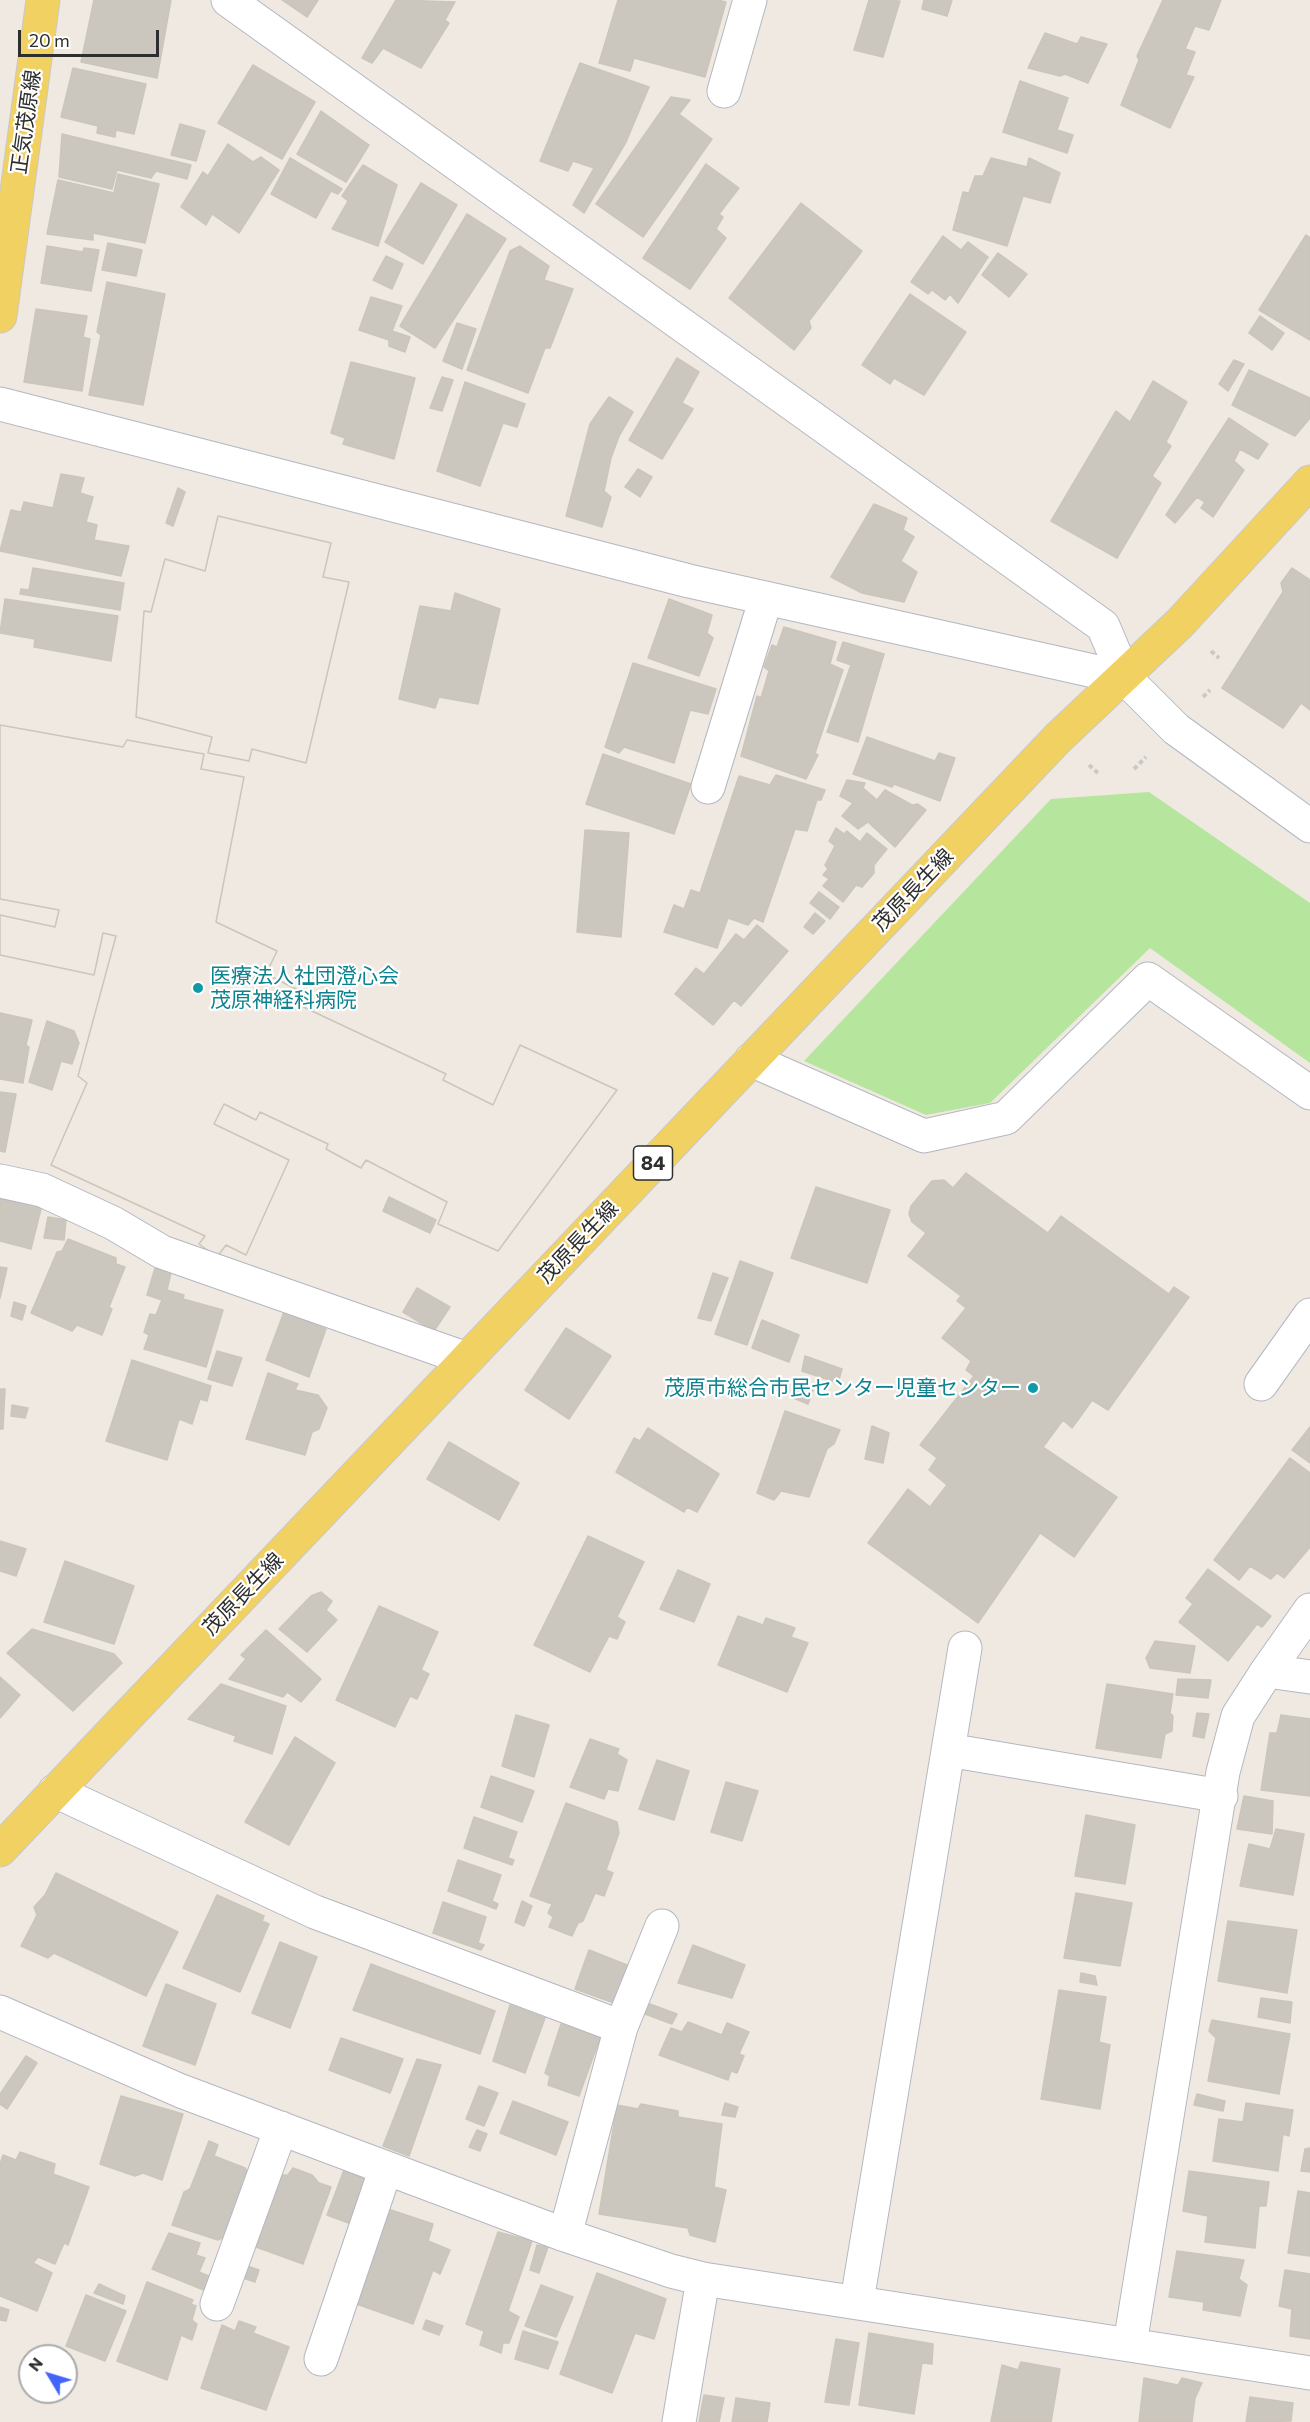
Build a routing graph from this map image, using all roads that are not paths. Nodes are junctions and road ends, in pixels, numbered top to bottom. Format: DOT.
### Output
graph roads {
  1 [pos="43,0"];
  2 [pos="228,0"];
  3 [pos="750,0"];
  4 [pos="724,91"];
  5 [pos="0,316"];
  6 [pos="0,404"];
  7 [pos="1310,482"];
  8 [pos="766,598"];
  9 [pos="1125,678"];
  10 [pos="708,787"];
  11 [pos="1310,826"];
  12 [pos="751,1059"];
  13 [pos="1310,1093"];
  14 [pos="0,1181"];
  15 [pos="1310,1315"];
  16 [pos="467,1359"];
  17 [pos="1261,1384"];
  18 [pos="1310,1610"];
  19 [pos="965,1648"];
  20 [pos="1267,1671"];
  21 [pos="1310,1677"];
  22 [pos="948,1750"];
  23 [pos="55,1791"];
  24 [pos="1221,1796"];
  25 [pos="0,1850"];
  26 [pos="662,1926"];
  27 [pos="0,2012"];
  28 [pos="621,2028"];
  29 [pos="281,2128"];
  30 [pos="386,2168"];
  31 [pos="565,2235"];
  32 [pos="703,2279"];
  33 [pos="857,2301"];
  34 [pos="218,2304"];
  35 [pos="1130,2344"];
  36 [pos="321,2359"];
  37 [pos="1310,2373"];
  38 [pos="679,2422"];
  1 -- 5 [label="main road, 正気茂原線"];
  2 -- 9 [label="street"];
  3 -- 4 [label="street"];
  6 -- 8 [label="street"];
  7 -- 9 [label="main road, 茂原長生線 / 84"];
  8 -- 9 [label="street"];
  8 -- 10 [label="street"];
  9 -- 11 [label="street"];
  9 -- 12 [label="main road, 茂原長生線 / 84"];
  12 -- 13 [label="street"];
  12 -- 16 [label="main road, 茂原長生線 / 84"];
  14 -- 16 [label="street"];
  15 -- 17 [label="street"];
  16 -- 23 [label="main road, 茂原長生線 / 84"];
  18 -- 20 [label="street"];
  19 -- 22 [label="street"];
  20 -- 21 [label="street"];
  20 -- 24 [label="street"];
  22 -- 24 [label="street"];
  22 -- 33 [label="street"];
  23 -- 25 [label="main road, 茂原長生線 / 84"];
  23 -- 28 [label="street"];
  24 -- 35 [label="street"];
  26 -- 28 [label="street"];
  27 -- 29 [label="street"];
  28 -- 31 [label="street"];
  29 -- 30 [label="street"];
  29 -- 34 [label="street"];
  30 -- 31 [label="street"];
  30 -- 36 [label="street"];
  31 -- 32 [label="street"];
  32 -- 33 [label="street"];
  32 -- 38 [label="street"];
  33 -- 35 [label="street"];
  35 -- 37 [label="street"];
}
